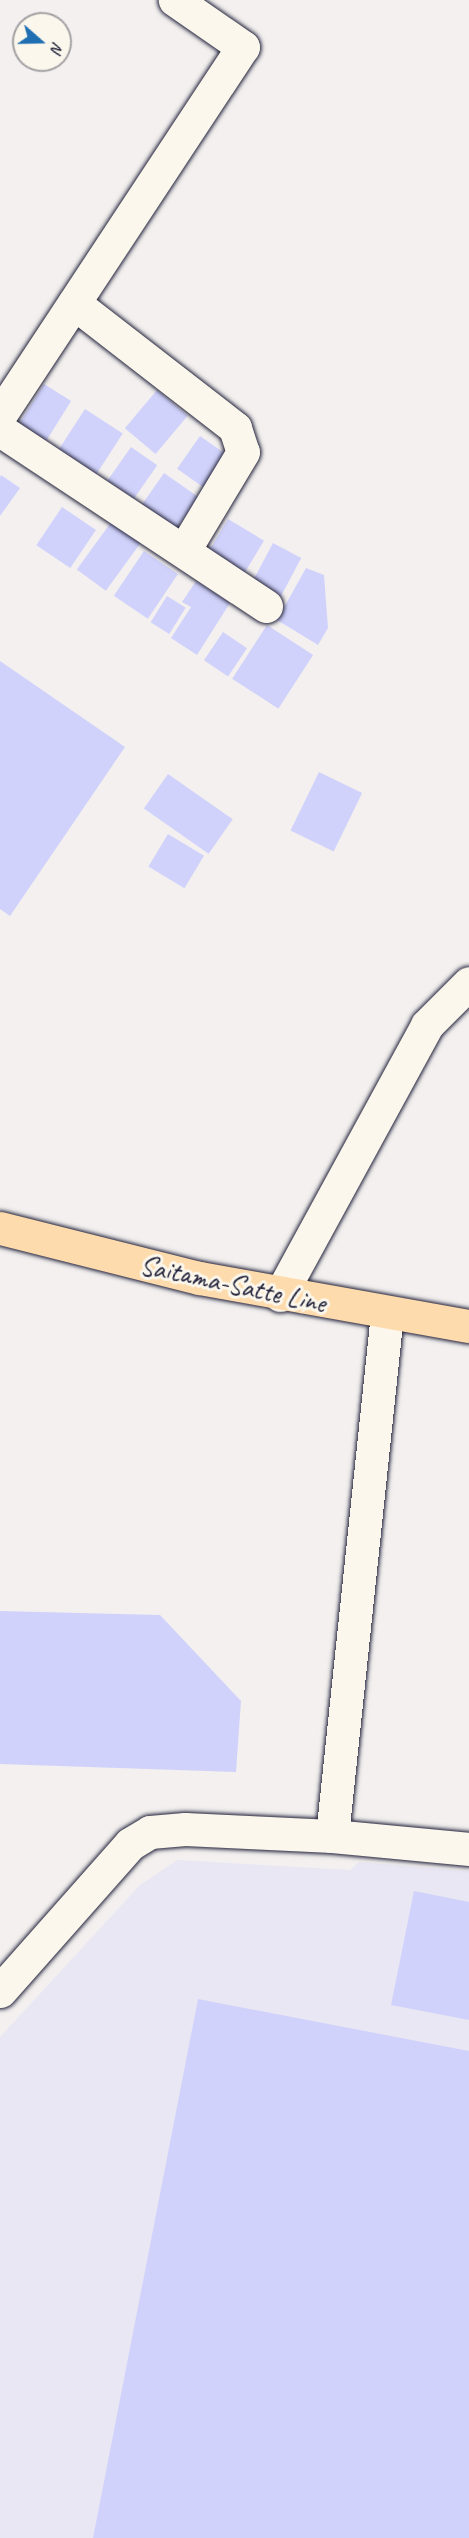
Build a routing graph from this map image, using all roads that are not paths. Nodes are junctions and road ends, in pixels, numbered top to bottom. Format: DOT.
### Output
graph roads {
  1 [pos="175,0"];
  2 [pos="74,303"];
  3 [pos="0,415"];
  4 [pos="0,430"];
  5 [pos="184,550"];
  6 [pos="266,606"];
  7 [pos="469,983"];
  8 [pos="0,1228"];
  9 [pos="280,1295"];
  10 [pos="387,1314"];
  11 [pos="469,1326"];
  12 [pos="332,1836"];
  13 [pos="469,1849"];
  14 [pos="0,1991"];
  1 -- 2 [label="street"];
  2 -- 3 [label="street"];
  2 -- 5 [label="street"];
  4 -- 5 [label="street"];
  5 -- 6 [label="street"];
  7 -- 9 [label="street"];
  8 -- 9 [label="main road, Saitama-Satte Line"];
  9 -- 10 [label="main road, Saitama-Satte Line"];
  10 -- 11 [label="main road, Saitama-Satte Line"];
  10 -- 12 [label="street"];
  12 -- 13 [label="street"];
  12 -- 14 [label="street"];
}
